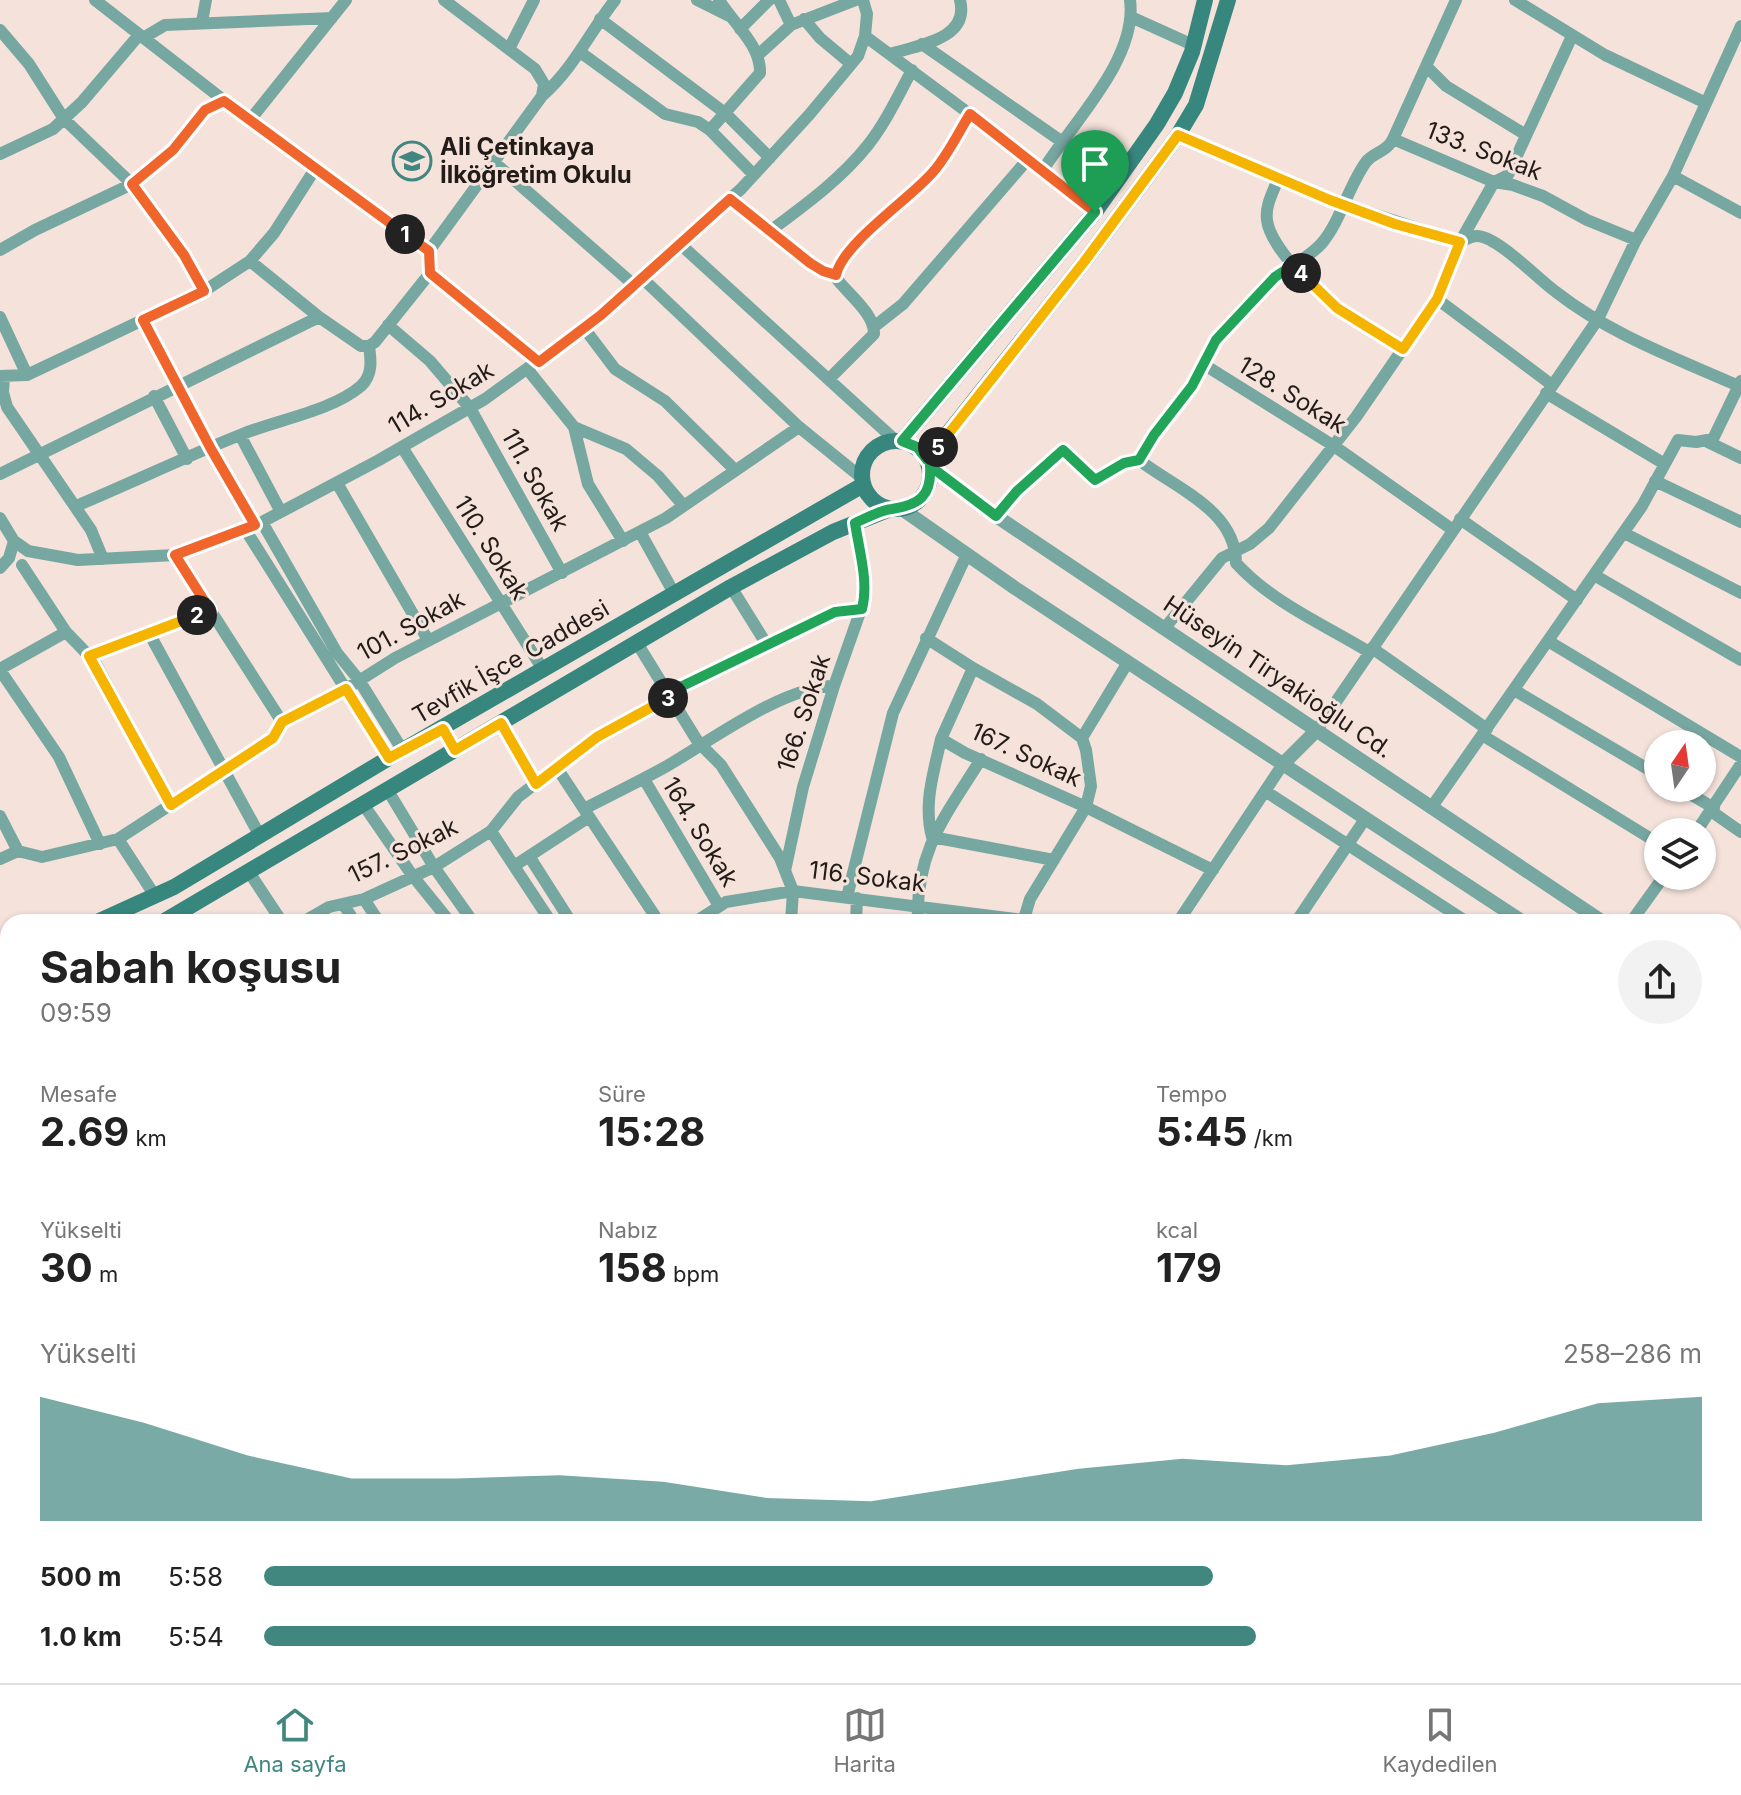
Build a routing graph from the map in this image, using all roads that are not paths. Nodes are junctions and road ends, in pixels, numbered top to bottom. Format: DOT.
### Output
graph roads {
  1 [pos="95,0"];
  2 [pos="206,0"];
  3 [pos="346,0"];
  4 [pos="444,0"];
  5 [pos="534,0"];
  6 [pos="615,0"];
  7 [pos="697,0"];
  8 [pos="719,0"];
  9 [pos="769,0"];
  10 [pos="779,0"];
  11 [pos="856,0"];
  12 [pos="863,0"];
  13 [pos="960,0"];
  14 [pos="1130,0"];
  15 [pos="1205,0"];
  16 [pos="1228,0"];
  17 [pos="1456,0"];
  18 [pos="1515,0"];
  19 [pos="729,16"];
  20 [pos="1131,17"];
  21 [pos="332,18"];
  22 [pos="600,19"];
  23 [pos="804,19"];
  24 [pos="202,22"];
  25 [pos="791,25"];
  26 [pos="1741,26"];
  27 [pos="740,29"];
  28 [pos="1,33"];
  29 [pos="865,36"];
  30 [pos="1572,36"];
  31 [pos="141,37"];
  32 [pos="922,44"];
  33 [pos="1737,44"];
  34 [pos="1193,45"];
  35 [pos="509,49"];
  36 [pos="580,52"];
  37 [pos="890,54"];
  38 [pos="758,55"];
  39 [pos="851,64"];
  40 [pos="1426,66"];
  41 [pos="912,70"];
  42 [pos="542,96"];
  43 [pos="224,101"];
  44 [pos="1706,103"];
  45 [pos="725,113"];
  46 [pos="970,114"];
  47 [pos="64,119"];
  48 [pos="250,120"];
  49 [pos="710,130"];
  50 [pos="1178,135"];
  51 [pos="1526,135"];
  52 [pos="1393,139"];
  53 [pos="1061,141"];
  54 [pos="0,154"];
  55 [pos="770,158"];
  56 [pos="1028,159"];
  57 [pos="495,163"];
  58 [pos="315,169"];
  59 [pos="1043,170"];
  60 [pos="754,175"];
  61 [pos="1673,176"];
  62 [pos="1278,179"];
  63 [pos="1494,182"];
  64 [pos="132,184"];
  65 [pos="730,199"];
  66 [pos="1342,205"];
  67 [pos="1095,212"];
  68 [pos="1741,213"];
  69 [pos="770,231"];
  70 [pos="1636,240"];
  71 [pos="1460,242"];
  72 [pos="680,244"];
  73 [pos="0,250"];
  74 [pos="429,251"];
  75 [pos="250,261"];
  76 [pos="1293,265"];
  77 [pos="430,273"];
  78 [pos="836,275"];
  79 [pos="638,281"];
  80 [pos="204,291"];
  81 [pos="1437,299"];
  82 [pos="0,317"];
  83 [pos="319,317"];
  84 [pos="1598,319"];
  85 [pos="143,320"];
  86 [pos="388,325"];
  87 [pos="875,326"];
  88 [pos="584,328"];
  89 [pos="369,346"];
  90 [pos="1403,349"];
  91 [pos="1203,364"];
  92 [pos="533,366"];
  93 [pos="27,375"];
  94 [pos="2,377"];
  95 [pos="829,379"];
  96 [pos="1740,384"];
  97 [pos="177,385"];
  98 [pos="1549,389"];
  99 [pos="154,396"];
  100 [pos="470,408"];
  101 [pos="4,409"];
  102 [pos="574,427"];
  103 [pos="799,427"];
  104 [pos="240,435"];
  105 [pos="898,441"];
  106 [pos="1708,442"];
  107 [pos="1334,446"];
  108 [pos="402,447"];
  109 [pos="211,449"];
  110 [pos="40,454"];
  111 [pos="1741,458"];
  112 [pos="187,459"];
  113 [pos="1139,460"];
  114 [pos="928,463"];
  115 [pos="1663,463"];
  116 [pos="735,470"];
  117 [pos="0,474"];
  118 [pos="1655,481"];
  119 [pos="863,482"];
  120 [pos="337,483"];
  121 [pos="683,505"];
  122 [pos="76,506"];
  123 [pos="896,509"];
  124 [pos="281,512"];
  125 [pos="996,516"];
  126 [pos="0,518"];
  127 [pos="1741,522"];
  128 [pos="855,523"];
  129 [pos="1456,524"];
  130 [pos="254,525"];
  131 [pos="640,532"];
  132 [pos="1624,533"];
  133 [pos="14,541"];
  134 [pos="623,541"];
  135 [pos="28,551"];
  136 [pos="1236,551"];
  137 [pos="967,554"];
  138 [pos="175,555"];
  139 [pos="103,559"];
  140 [pos="5,563"];
  141 [pos="22,565"];
  142 [pos="562,573"];
  143 [pos="1594,575"];
  144 [pos="731,587"];
  145 [pos="1741,593"];
  146 [pos="675,595"];
  147 [pos="1577,600"];
  148 [pos="499,603"];
  149 [pos="862,609"];
  150 [pos="210,610"];
  151 [pos="1164,629"];
  152 [pos="66,632"];
  153 [pos="149,633"];
  154 [pos="926,638"];
  155 [pos="428,640"];
  156 [pos="1548,641"];
  157 [pos="637,643"];
  158 [pos="767,645"];
  159 [pos="1371,650"];
  160 [pos="89,656"];
  161 [pos="1741,660"];
  162 [pos="1128,662"];
  163 [pos="973,668"];
  164 [pos="0,670"];
  165 [pos="544,671"];
  166 [pos="359,680"];
  167 [pos="834,686"];
  168 [pos="346,689"];
  169 [pos="1514,690"];
  170 [pos="669,695"];
  171 [pos="282,722"];
  172 [pos="501,723"];
  173 [pos="443,729"];
  174 [pos="1316,731"];
  175 [pos="1485,732"];
  176 [pos="1082,738"];
  177 [pos="941,739"];
  178 [pos="702,746"];
  179 [pos="455,750"];
  180 [pos="396,755"];
  181 [pos="1741,757"];
  182 [pos="981,759"];
  183 [pos="1283,764"];
  184 [pos="1741,764"];
  185 [pos="1644,767"];
  186 [pos="557,768"];
  187 [pos="223,771"];
  188 [pos="644,779"];
  189 [pos="536,784"];
  190 [pos="387,789"];
  191 [pos="1265,791"];
  192 [pos="1700,802"];
  193 [pos="363,804"];
  194 [pos="171,805"];
  195 [pos="1086,807"];
  196 [pos="1431,808"];
  197 [pos="1712,810"];
  198 [pos="586,813"];
  199 [pos="0,816"];
  200 [pos="1706,818"];
  201 [pos="1365,819"];
  202 [pos="491,831"];
  203 [pos="1741,832"];
  204 [pos="1644,834"];
  205 [pos="260,836"];
  206 [pos="932,837"];
  207 [pos="118,839"];
  208 [pos="100,844"];
  209 [pos="1348,846"];
  210 [pos="18,851"];
  211 [pos="529,856"];
  212 [pos="0,859"];
  213 [pos="1054,860"];
  214 [pos="514,866"];
  215 [pos="434,867"];
  216 [pos="1213,870"];
  217 [pos="785,871"];
  218 [pos="249,872"];
  219 [pos="412,875"];
  220 [pos="1654,890"];
  221 [pos="793,891"];
  222 [pos="155,896"];
  223 [pos="852,897"];
  224 [pos="364,899"];
  225 [pos="343,904"];
  226 [pos="917,905"];
  227 [pos="719,906"];
  228 [pos="115,914"];
  229 [pos="177,914"];
  230 [pos="277,914"];
  231 [pos="317,914"];
  232 [pos="350,914"];
  233 [pos="374,914"];
  234 [pos="444,914"];
  235 [pos="467,914"];
  236 [pos="546,914"];
  237 [pos="566,914"];
  238 [pos="654,914"];
  239 [pos="707,914"];
  240 [pos="792,914"];
  241 [pos="855,914"];
  242 [pos="918,914"];
  243 [pos="986,914"];
  244 [pos="1024,914"];
  245 [pos="1183,914"];
  246 [pos="1305,914"];
  247 [pos="1450,914"];
  248 [pos="1511,914"];
  249 [pos="1591,914"];
  250 [pos="1637,914"];
  1 -- 31 [label="street"];
  2 -- 24 [label="street"];
  3 -- 21 [label="street"];
  4 -- 35 [label="street"];
  5 -- 35 [label="street"];
  6 -- 22 [label="street"];
  7 -- 19 [label="street"];
  8 -- 19 [label="street"];
  9 -- 27 [label="street"];
  10 -- 25 [label="street"];
  11 -- 23 [label="street"];
  12 -- 29 [label="street, 114. Sokak"];
  13 -- 32 [label="street"];
  14 -- 20 [label="street"];
  15 -- 34 [label="main road"];
  16 -- 50 [label="main road"];
  17 -- 40 [label="street"];
  18 -- 30 [label="street"];
  19 -- 27 [label="street"];
  20 -- 34 [label="street"];
  20 -- 53 [label="street"];
  21 -- 24 [label="street"];
  21 -- 48 [label="street"];
  22 -- 36 [label="street"];
  22 -- 45 [label="street"];
  23 -- 25 [label="street"];
  23 -- 39 [label="street"];
  24 -- 31 [label="street"];
  25 -- 38 [label="street"];
  26 -- 33 [label="street"];
  27 -- 38 [label="street"];
  28 -- 47 [label="street"];
  29 -- 37 [label="street"];
  29 -- 39 [label="street, 114. Sokak"];
  30 -- 44 [label="street"];
  30 -- 51 [label="street"];
  31 -- 43 [label="street"];
  31 -- 47 [label="street"];
  32 -- 37 [label="street"];
  32 -- 53 [label="street"];
  33 -- 44 [label="street"];
  34 -- 67 [label="main road"];
  35 -- 42 [label="street"];
  36 -- 42 [label="street"];
  36 -- 49 [label="street"];
  37 -- 41 [label="street"];
  38 -- 45 [label="street"];
  39 -- 55 [label="street, 114. Sokak"];
  40 -- 51 [label="street"];
  40 -- 52 [label="street"];
  41 -- 46 [label="street"];
  41 -- 69 [label="street"];
  42 -- 57 [label="street"];
  43 -- 48 [label="street"];
  43 -- 64 [label="street"];
  44 -- 61 [label="street"];
  45 -- 49 [label="street"];
  45 -- 55 [label="street"];
  46 -- 56 [label="street"];
  46 -- 78 [label="street"];
  47 -- 54 [label="street"];
  47 -- 64 [label="street"];
  48 -- 58 [label="street"];
  49 -- 60 [label="street"];
  50 -- 62 [label="street"];
  50 -- 114 [label="main road"];
  51 -- 63 [label="street"];
  52 -- 63 [label="street, 133. Sokak"];
  52 -- 66 [label="street, 133. Sokak"];
  53 -- 59 [label="street"];
  55 -- 60 [label="street, 114. Sokak"];
  56 -- 59 [label="street"];
  56 -- 87 [label="street"];
  57 -- 74 [label="street"];
  57 -- 79 [label="street"];
  58 -- 74 [label="street"];
  58 -- 75 [label="street"];
  59 -- 67 [label="street"];
  60 -- 65 [label="street, 114. Sokak"];
  61 -- 68 [label="street"];
  61 -- 70 [label="street"];
  62 -- 66 [label="street"];
  62 -- 76 [label="street"];
  63 -- 70 [label="street, 133. Sokak"];
  63 -- 71 [label="street"];
  64 -- 73 [label="street"];
  64 -- 80 [label="street"];
  65 -- 69 [label="street"];
  65 -- 72 [label="street, 114. Sokak"];
  66 -- 71 [label="street"];
  66 -- 76 [label="street, 133. Sokak"];
  67 -- 105 [label="main road"];
  69 -- 78 [label="street"];
  70 -- 84 [label="street"];
  71 -- 81 [label="street"];
  71 -- 84 [label="street"];
  72 -- 79 [label="street, 114. Sokak"];
  72 -- 95 [label="street, Hüseyin Tiryakioğlu Cd."];
  74 -- 77 [label="street"];
  75 -- 80 [label="street"];
  75 -- 83 [label="street"];
  76 -- 90 [label="street"];
  76 -- 91 [label="street, 133. Sokak"];
  77 -- 86 [label="street"];
  77 -- 92 [label="street"];
  78 -- 87 [label="street"];
  79 -- 88 [label="street, 114. Sokak"];
  79 -- 103 [label="street"];
  80 -- 85 [label="street"];
  81 -- 90 [label="street"];
  81 -- 98 [label="street"];
  82 -- 93 [label="street"];
  83 -- 89 [label="street"];
  83 -- 97 [label="street"];
  84 -- 96 [label="street"];
  84 -- 98 [label="street"];
  85 -- 93 [label="street"];
  85 -- 97 [label="street"];
  86 -- 89 [label="street"];
  86 -- 100 [label="street, 111. Sokak"];
  87 -- 95 [label="street"];
  88 -- 92 [label="street, 114. Sokak"];
  88 -- 116 [label="street"];
  89 -- 104 [label="street"];
  90 -- 107 [label="street"];
  91 -- 107 [label="street, 128. Sokak"];
  91 -- 113 [label="street, 128. Sokak"];
  92 -- 100 [label="street, 114. Sokak"];
  92 -- 102 [label="street"];
  93 -- 94 [label="street"];
  94 -- 101 [label="street"];
  95 -- 105 [label="street, Hüseyin Tiryakioğlu Cd."];
  96 -- 106 [label="street"];
  97 -- 99 [label="street"];
  97 -- 109 [label="street"];
  98 -- 115 [label="street"];
  98 -- 129 [label="street"];
  99 -- 110 [label="street"];
  99 -- 112 [label="street"];
  100 -- 108 [label="street, 114. Sokak"];
  100 -- 142 [label="street, 111. Sokak"];
  101 -- 110 [label="street"];
  102 -- 121 [label="street"];
  102 -- 134 [label="street"];
  103 -- 116 [label="street, 101. Sokak"];
  103 -- 119 [label="street"];
  104 -- 109 [label="street"];
  104 -- 124 [label="street"];
  105 -- 114 [label="main road, Hüseyin Tiryakioğlu Cd."];
  105 -- 119 [label="main road"];
  106 -- 111 [label="street"];
  106 -- 115 [label="street"];
  107 -- 129 [label="street, 128. Sokak"];
  107 -- 136 [label="street"];
  108 -- 120 [label="street, 114. Sokak"];
  108 -- 148 [label="street, 110. Sokak"];
  109 -- 112 [label="street"];
  109 -- 130 [label="street"];
  110 -- 117 [label="street"];
  110 -- 122 [label="street"];
  112 -- 122 [label="street"];
  113 -- 125 [label="street"];
  113 -- 136 [label="street"];
  114 -- 123 [label="main road"];
  114 -- 125 [label="street, Hüseyin Tiryakioğlu Cd."];
  115 -- 118 [label="street"];
  116 -- 121 [label="street, 101. Sokak"];
  118 -- 127 [label="street"];
  118 -- 132 [label="street"];
  119 -- 123 [label="main road"];
  119 -- 146 [label="main road, Tevfik İşce Caddesi"];
  120 -- 124 [label="street, 114. Sokak"];
  120 -- 155 [label="street"];
  121 -- 131 [label="street, 101. Sokak"];
  122 -- 139 [label="street"];
  123 -- 128 [label="main road, Tevfik İşce Caddesi"];
  123 -- 137 [label="street"];
  124 -- 130 [label="street, 114. Sokak"];
  125 -- 151 [label="street, Hüseyin Tiryakioğlu Cd."];
  126 -- 133 [label="street"];
  128 -- 144 [label="main road, Tevfik İşce Caddesi"];
  128 -- 149 [label="street, 166. Sokak"];
  129 -- 147 [label="street, 128. Sokak"];
  129 -- 159 [label="street"];
  130 -- 138 [label="street, 114. Sokak"];
  130 -- 166 [label="street"];
  130 -- 168 [label="street"];
  131 -- 134 [label="street, 101. Sokak"];
  131 -- 146 [label="street"];
  132 -- 143 [label="street"];
  132 -- 145 [label="street"];
  133 -- 135 [label="street, 114. Sokak"];
  133 -- 140 [label="street"];
  134 -- 142 [label="street, 101. Sokak"];
  135 -- 139 [label="street, 114. Sokak"];
  135 -- 141 [label="street"];
  136 -- 151 [label="street"];
  136 -- 159 [label="street"];
  137 -- 154 [label="street"];
  137 -- 162 [label="street"];
  138 -- 139 [label="street, 114. Sokak"];
  138 -- 150 [label="street"];
  140 -- 141 [label="street"];
  141 -- 152 [label="street"];
  142 -- 148 [label="street, 101. Sokak"];
  143 -- 147 [label="street"];
  143 -- 161 [label="street"];
  144 -- 157 [label="main road, Tevfik İşce Caddesi"];
  144 -- 158 [label="street"];
  146 -- 165 [label="main road, Tevfik İşce Caddesi"];
  147 -- 156 [label="street"];
  148 -- 155 [label="street, 101. Sokak"];
  148 -- 165 [label="street, 110. Sokak"];
  149 -- 158 [label="street, 157. Sokak"];
  149 -- 167 [label="street, 166. Sokak"];
  150 -- 153 [label="street"];
  150 -- 171 [label="street"];
  151 -- 174 [label="street, Hüseyin Tiryakioğlu Cd."];
  152 -- 160 [label="street"];
  152 -- 164 [label="street"];
  153 -- 160 [label="street"];
  153 -- 187 [label="street"];
  154 -- 163 [label="street"];
  154 -- 223 [label="street"];
  155 -- 166 [label="street, 101. Sokak"];
  156 -- 169 [label="street"];
  156 -- 181 [label="street"];
  157 -- 170 [label="street"];
  157 -- 172 [label="main road, Tevfik İşce Caddesi"];
  158 -- 170 [label="street, 157. Sokak"];
  159 -- 174 [label="street"];
  159 -- 175 [label="street"];
  160 -- 194 [label="street"];
  162 -- 176 [label="street"];
  162 -- 183 [label="street"];
  163 -- 176 [label="street"];
  163 -- 177 [label="street, 167. Sokak"];
  164 -- 208 [label="street"];
  165 -- 173 [label="main road, Tevfik İşce Caddesi"];
  166 -- 168 [label="street, 101. Sokak"];
  166 -- 180 [label="street"];
  167 -- 178 [label="street"];
  167 -- 217 [label="street, 166. Sokak"];
  168 -- 171 [label="street, 101. Sokak"];
  168 -- 180 [label="street"];
  169 -- 175 [label="street"];
  169 -- 185 [label="street"];
  170 -- 178 [label="street"];
  170 -- 186 [label="street, 157. Sokak"];
  171 -- 187 [label="street, 101. Sokak"];
  172 -- 179 [label="main road, Tevfik İşce Caddesi"];
  172 -- 189 [label="street"];
  173 -- 179 [label="main road"];
  173 -- 180 [label="main road, Tevfik İşce Caddesi"];
  174 -- 183 [label="street"];
  174 -- 196 [label="street, Hüseyin Tiryakioğlu Cd."];
  175 -- 196 [label="street"];
  175 -- 204 [label="street"];
  176 -- 195 [label="street"];
  177 -- 182 [label="street, 167. Sokak"];
  177 -- 206 [label="street"];
  178 -- 188 [label="street"];
  178 -- 217 [label="street"];
  179 -- 190 [label="main road, Tevfik İşce Caddesi"];
  180 -- 205 [label="main road, Tevfik İşce Caddesi"];
  182 -- 195 [label="street, 167. Sokak"];
  182 -- 206 [label="street"];
  183 -- 191 [label="street"];
  183 -- 201 [label="street"];
  184 -- 197 [label="street"];
  186 -- 189 [label="street, 157. Sokak"];
  186 -- 198 [label="street"];
  187 -- 194 [label="street, 101. Sokak"];
  187 -- 205 [label="street"];
  188 -- 198 [label="street"];
  188 -- 227 [label="street, 164. Sokak"];
  189 -- 202 [label="street, 157. Sokak"];
  190 -- 193 [label="main road, Tevfik İşce Caddesi"];
  190 -- 215 [label="street"];
  191 -- 209 [label="street"];
  191 -- 216 [label="street"];
  192 -- 197 [label="street"];
  193 -- 218 [label="main road, Tevfik İşce Caddesi"];
  193 -- 219 [label="street"];
  194 -- 207 [label="street, 101. Sokak"];
  195 -- 213 [label="street"];
  195 -- 216 [label="street, 167. Sokak"];
  196 -- 249 [label="street, Hüseyin Tiryakioğlu Cd."];
  197 -- 200 [label="street"];
  197 -- 203 [label="street"];
  198 -- 211 [label="street"];
  198 -- 238 [label="street"];
  199 -- 210 [label="street"];
  201 -- 209 [label="street"];
  201 -- 248 [label="street"];
  202 -- 214 [label="street"];
  202 -- 215 [label="street, 157. Sokak"];
  205 -- 222 [label="main road, Tevfik İşce Caddesi"];
  206 -- 213 [label="street"];
  206 -- 226 [label="street"];
  207 -- 208 [label="street, 101. Sokak"];
  207 -- 222 [label="street"];
  208 -- 210 [label="street, 101. Sokak"];
  209 -- 246 [label="street"];
  209 -- 247 [label="street"];
  210 -- 212 [label="street, 101. Sokak"];
  211 -- 214 [label="street"];
  211 -- 237 [label="street"];
  213 -- 244 [label="street"];
  214 -- 236 [label="street"];
  215 -- 219 [label="street, 157. Sokak"];
  215 -- 235 [label="street"];
  216 -- 245 [label="street"];
  217 -- 221 [label="street"];
  218 -- 229 [label="main road, Tevfik İşce Caddesi"];
  218 -- 230 [label="street"];
  219 -- 224 [label="street, 157. Sokak"];
  219 -- 234 [label="street"];
  220 -- 250 [label="street"];
  221 -- 223 [label="street, 116. Sokak"];
  221 -- 227 [label="street, 116. Sokak"];
  221 -- 240 [label="street"];
  222 -- 228 [label="main road, Tevfik İşce Caddesi"];
  223 -- 226 [label="street, 116. Sokak"];
  223 -- 241 [label="street"];
  224 -- 225 [label="street, 157. Sokak"];
  224 -- 233 [label="street"];
  225 -- 231 [label="street, 157. Sokak"];
  225 -- 232 [label="street"];
  226 -- 242 [label="street"];
  226 -- 243 [label="street, 116. Sokak"];
  227 -- 239 [label="street, 116. Sokak"];
}
